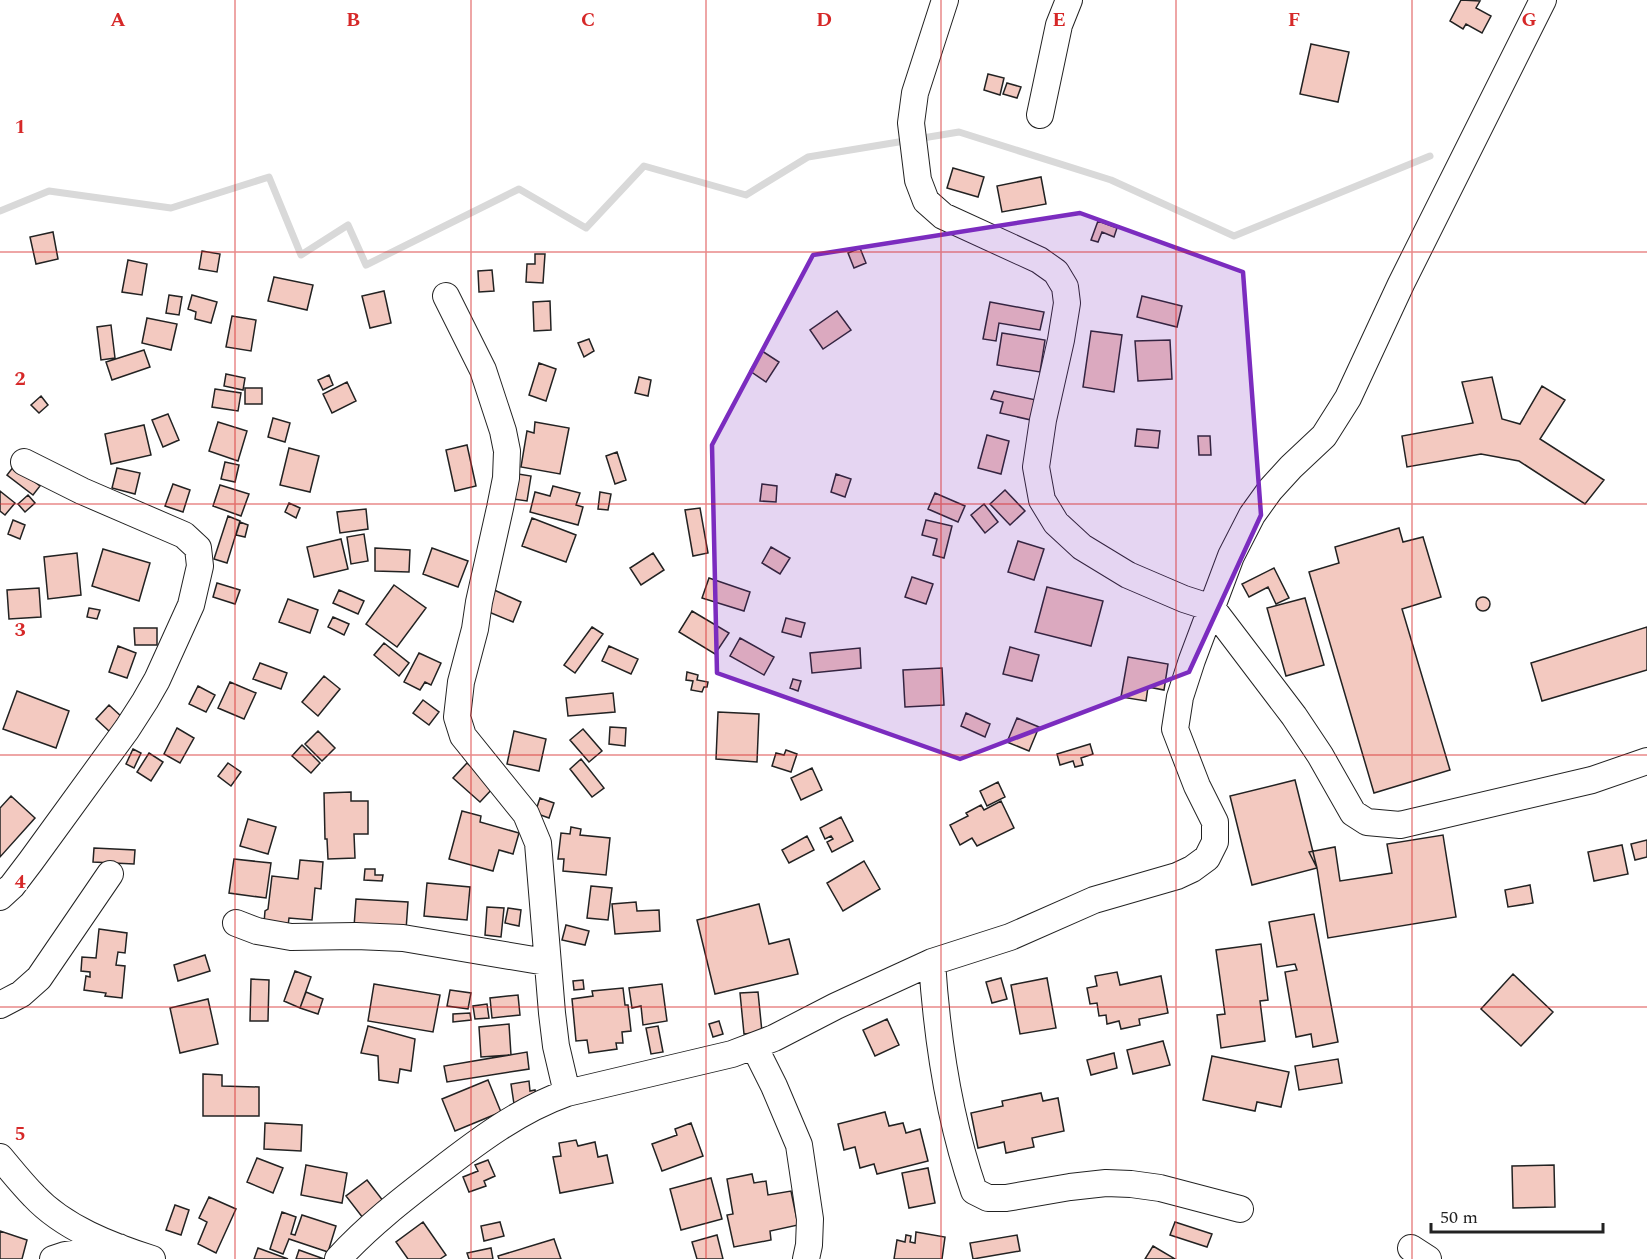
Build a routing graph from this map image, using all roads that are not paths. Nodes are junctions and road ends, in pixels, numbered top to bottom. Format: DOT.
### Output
graph roads {
  1 [pos="945,0"];
  2 [pos="1069,0"];
  3 [pos="1543,0"];
  4 [pos="1040,114"];
  5 [pos="446,296"];
  6 [pos="24,462"];
  7 [pos="1212,608"];
  8 [pos="1647,760"];
  9 [pos="110,874"];
  10 [pos="0,897"];
  11 [pos="236,923"];
  12 [pos="546,962"];
  13 [pos="932,962"];
  14 [pos="0,1005"];
  15 [pos="754,1046"];
  16 [pos="567,1093"];
  17 [pos="0,1157"];
  18 [pos="1240,1209"];
  19 [pos="119,1247"];
  20 [pos="53,1259"];
  21 [pos="152,1259"];
  22 [pos="338,1259"];
  23 [pos="806,1259"];
  1 -- 7 [label="street"];
  2 -- 4 [label="street"];
  3 -- 7 [label="street"];
  5 -- 12 [label="street"];
  6 -- 10 [label="street"];
  7 -- 8 [label="street"];
  7 -- 13 [label="street"];
  9 -- 14 [label="street"];
  11 -- 12 [label="street"];
  12 -- 16 [label="street"];
  13 -- 15 [label="street"];
  13 -- 18 [label="street"];
  15 -- 16 [label="street"];
  15 -- 23 [label="street"];
  16 -- 22 [label="street"];
  17 -- 19 [label="street"];
  19 -- 20 [label="street"];
  19 -- 21 [label="street"];
}
